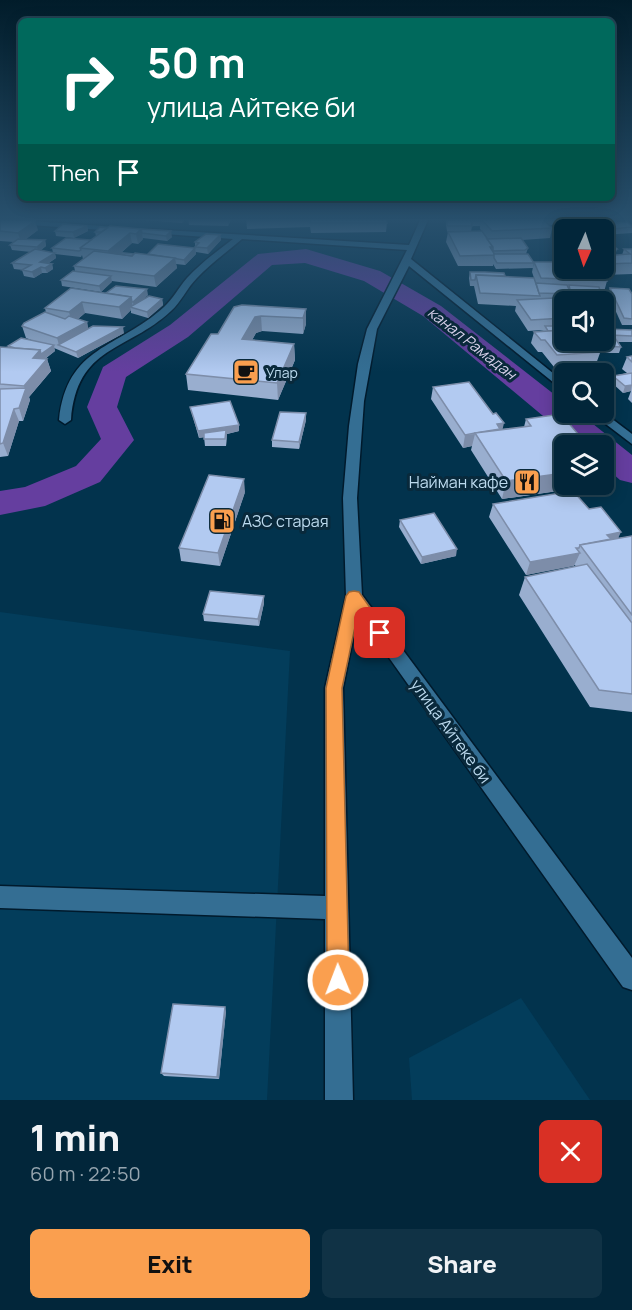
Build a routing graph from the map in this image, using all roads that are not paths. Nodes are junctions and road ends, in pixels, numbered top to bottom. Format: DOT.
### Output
graph roads {
  1 [pos="203,269"];
  2 [pos="402,269"];
  3 [pos="418,269"];
  4 [pos="554,380"];
  5 [pos="65,420"];
  6 [pos="610,423"];
  7 [pos="632,440"];
  8 [pos="354,596"];
  9 [pos="0,897"];
  10 [pos="337,908"];
  11 [pos="632,978"];
  12 [pos="339,1100"];
  1 -- 5 [label="street"];
  2 -- 8 [label="street"];
  3 -- 4 [label="street"];
  6 -- 7 [label="street"];
  8 -- 10 [label="street"];
  8 -- 11 [label="street, улица Айтеке би"];
  9 -- 10 [label="street"];
  10 -- 12 [label="street"];
}
